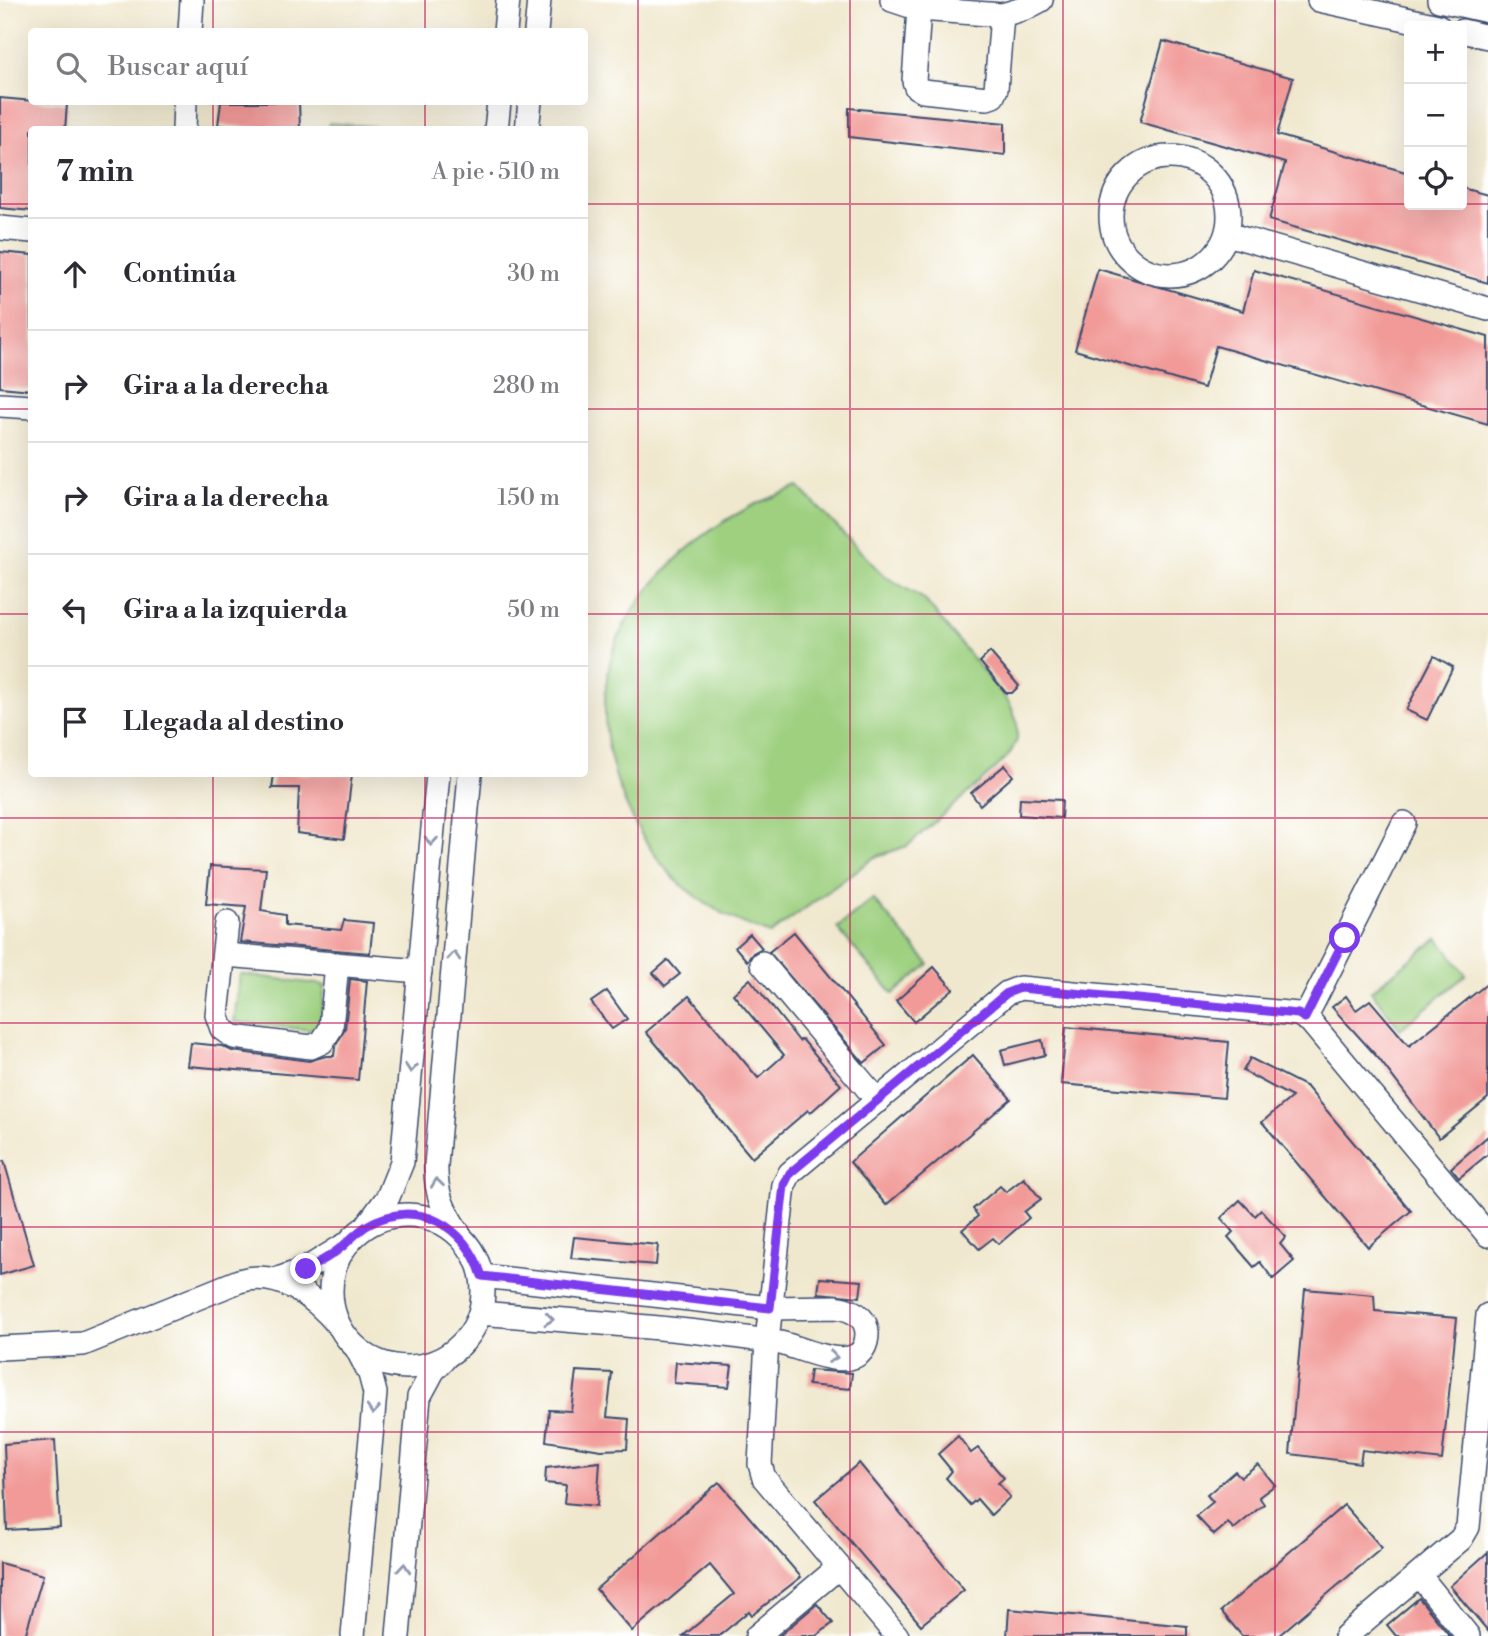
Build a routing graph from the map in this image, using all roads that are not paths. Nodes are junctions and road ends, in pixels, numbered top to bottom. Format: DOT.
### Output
graph roads {
  1 [pos="192,0"];
  2 [pos="508,0"];
  3 [pos="539,0"];
  4 [pos="892,0"];
  5 [pos="1041,0"];
  6 [pos="1319,0"];
  7 [pos="1440,0"];
  8 [pos="919,9"];
  9 [pos="1488,10"];
  10 [pos="1002,15"];
  11 [pos="1415,21"];
  12 [pos="190,28"];
  13 [pos="505,28"];
  14 [pos="536,28"];
  15 [pos="1467,32"];
  16 [pos="1488,37"];
  17 [pos="185,105"];
  18 [pos="499,105"];
  19 [pos="530,105"];
  20 [pos="184,126"];
  21 [pos="496,126"];
  22 [pos="527,126"];
  23 [pos="0,228"];
  24 [pos="28,231"];
  25 [pos="1227,234"];
  26 [pos="1488,309"];
  27 [pos="0,405"];
  28 [pos="28,407"];
  29 [pos="438,777"];
  30 [pos="470,777"];
  31 [pos="1404,823"];
  32 [pos="227,923"];
  33 [pos="225,955"];
  34 [pos="762,963"];
  35 [pos="337,964"];
  36 [pos="420,971"];
  37 [pos="1305,1018"];
  38 [pos="878,1101"];
  39 [pos="360,1231"];
  40 [pos="1488,1235"];
  41 [pos="466,1243"];
  42 [pos="482,1276"];
  43 [pos="275,1280"];
  44 [pos="658,1297"];
  45 [pos="770,1308"];
  46 [pos="481,1313"];
  47 [pos="1488,1315"];
  48 [pos="655,1327"];
  49 [pos="348,1338"];
  50 [pos="766,1341"];
  51 [pos="0,1348"];
  52 [pos="447,1356"];
  53 [pos="839,1567"];
  54 [pos="1419,1575"];
  55 [pos="1361,1631"];
  56 [pos="353,1636"];
  57 [pos="398,1636"];
  58 [pos="757,1636"];
  59 [pos="897,1636"];
  60 [pos="1468,1636"];
  1 -- 12 [label="street"];
  2 -- 13 [label="street"];
  3 -- 14 [label="street"];
  4 -- 8 [label="street"];
  5 -- 10 [label="street"];
  6 -- 11 [label="street"];
  7 -- 9 [label="street"];
  8 -- 10 [label="street"];
  8 -- 10 [label="street"];
  15 -- 16 [label="street"];
  17 -- 20 [label="street"];
  18 -- 21 [label="street"];
  19 -- 22 [label="street"];
  23 -- 24 [label="street"];
  25 -- 25 [label="street"];
  25 -- 26 [label="street"];
  27 -- 28 [label="street"];
  29 -- 36 [label="street, one-way"];
  41 -- 30 [label="street, one-way"];
  31 -- 37 [label="street"];
  32 -- 33 [label="street"];
  33 -- 35 [label="street"];
  33 -- 35 [label="street"];
  34 -- 38 [label="street"];
  35 -- 36 [label="street"];
  36 -- 39 [label="street, one-way"];
  37 -- 38 [label="street"];
  37 -- 40 [label="street"];
  38 -- 45 [label="street"];
  39 -- 41 [label="street"];
  39 -- 43 [label="street"];
  39 -- 49 [label="street"];
  41 -- 42 [label="street"];
  42 -- 44 [label="street"];
  42 -- 46 [label="street"];
  43 -- 49 [label="street"];
  43 -- 51 [label="street"];
  44 -- 45 [label="street"];
  44 -- 48 [label="street"];
  45 -- 50 [label="street"];
  50 -- 45 [label="street, one-way"];
  46 -- 48 [label="street, one-way"];
  46 -- 52 [label="street"];
  47 -- 54 [label="street"];
  48 -- 50 [label="street"];
  49 -- 52 [label="street"];
  49 -- 56 [label="street, one-way"];
  50 -- 53 [label="street"];
  57 -- 52 [label="street, one-way"];
  53 -- 58 [label="street"];
  53 -- 59 [label="street"];
  54 -- 55 [label="street"];
  54 -- 60 [label="street"];
}
